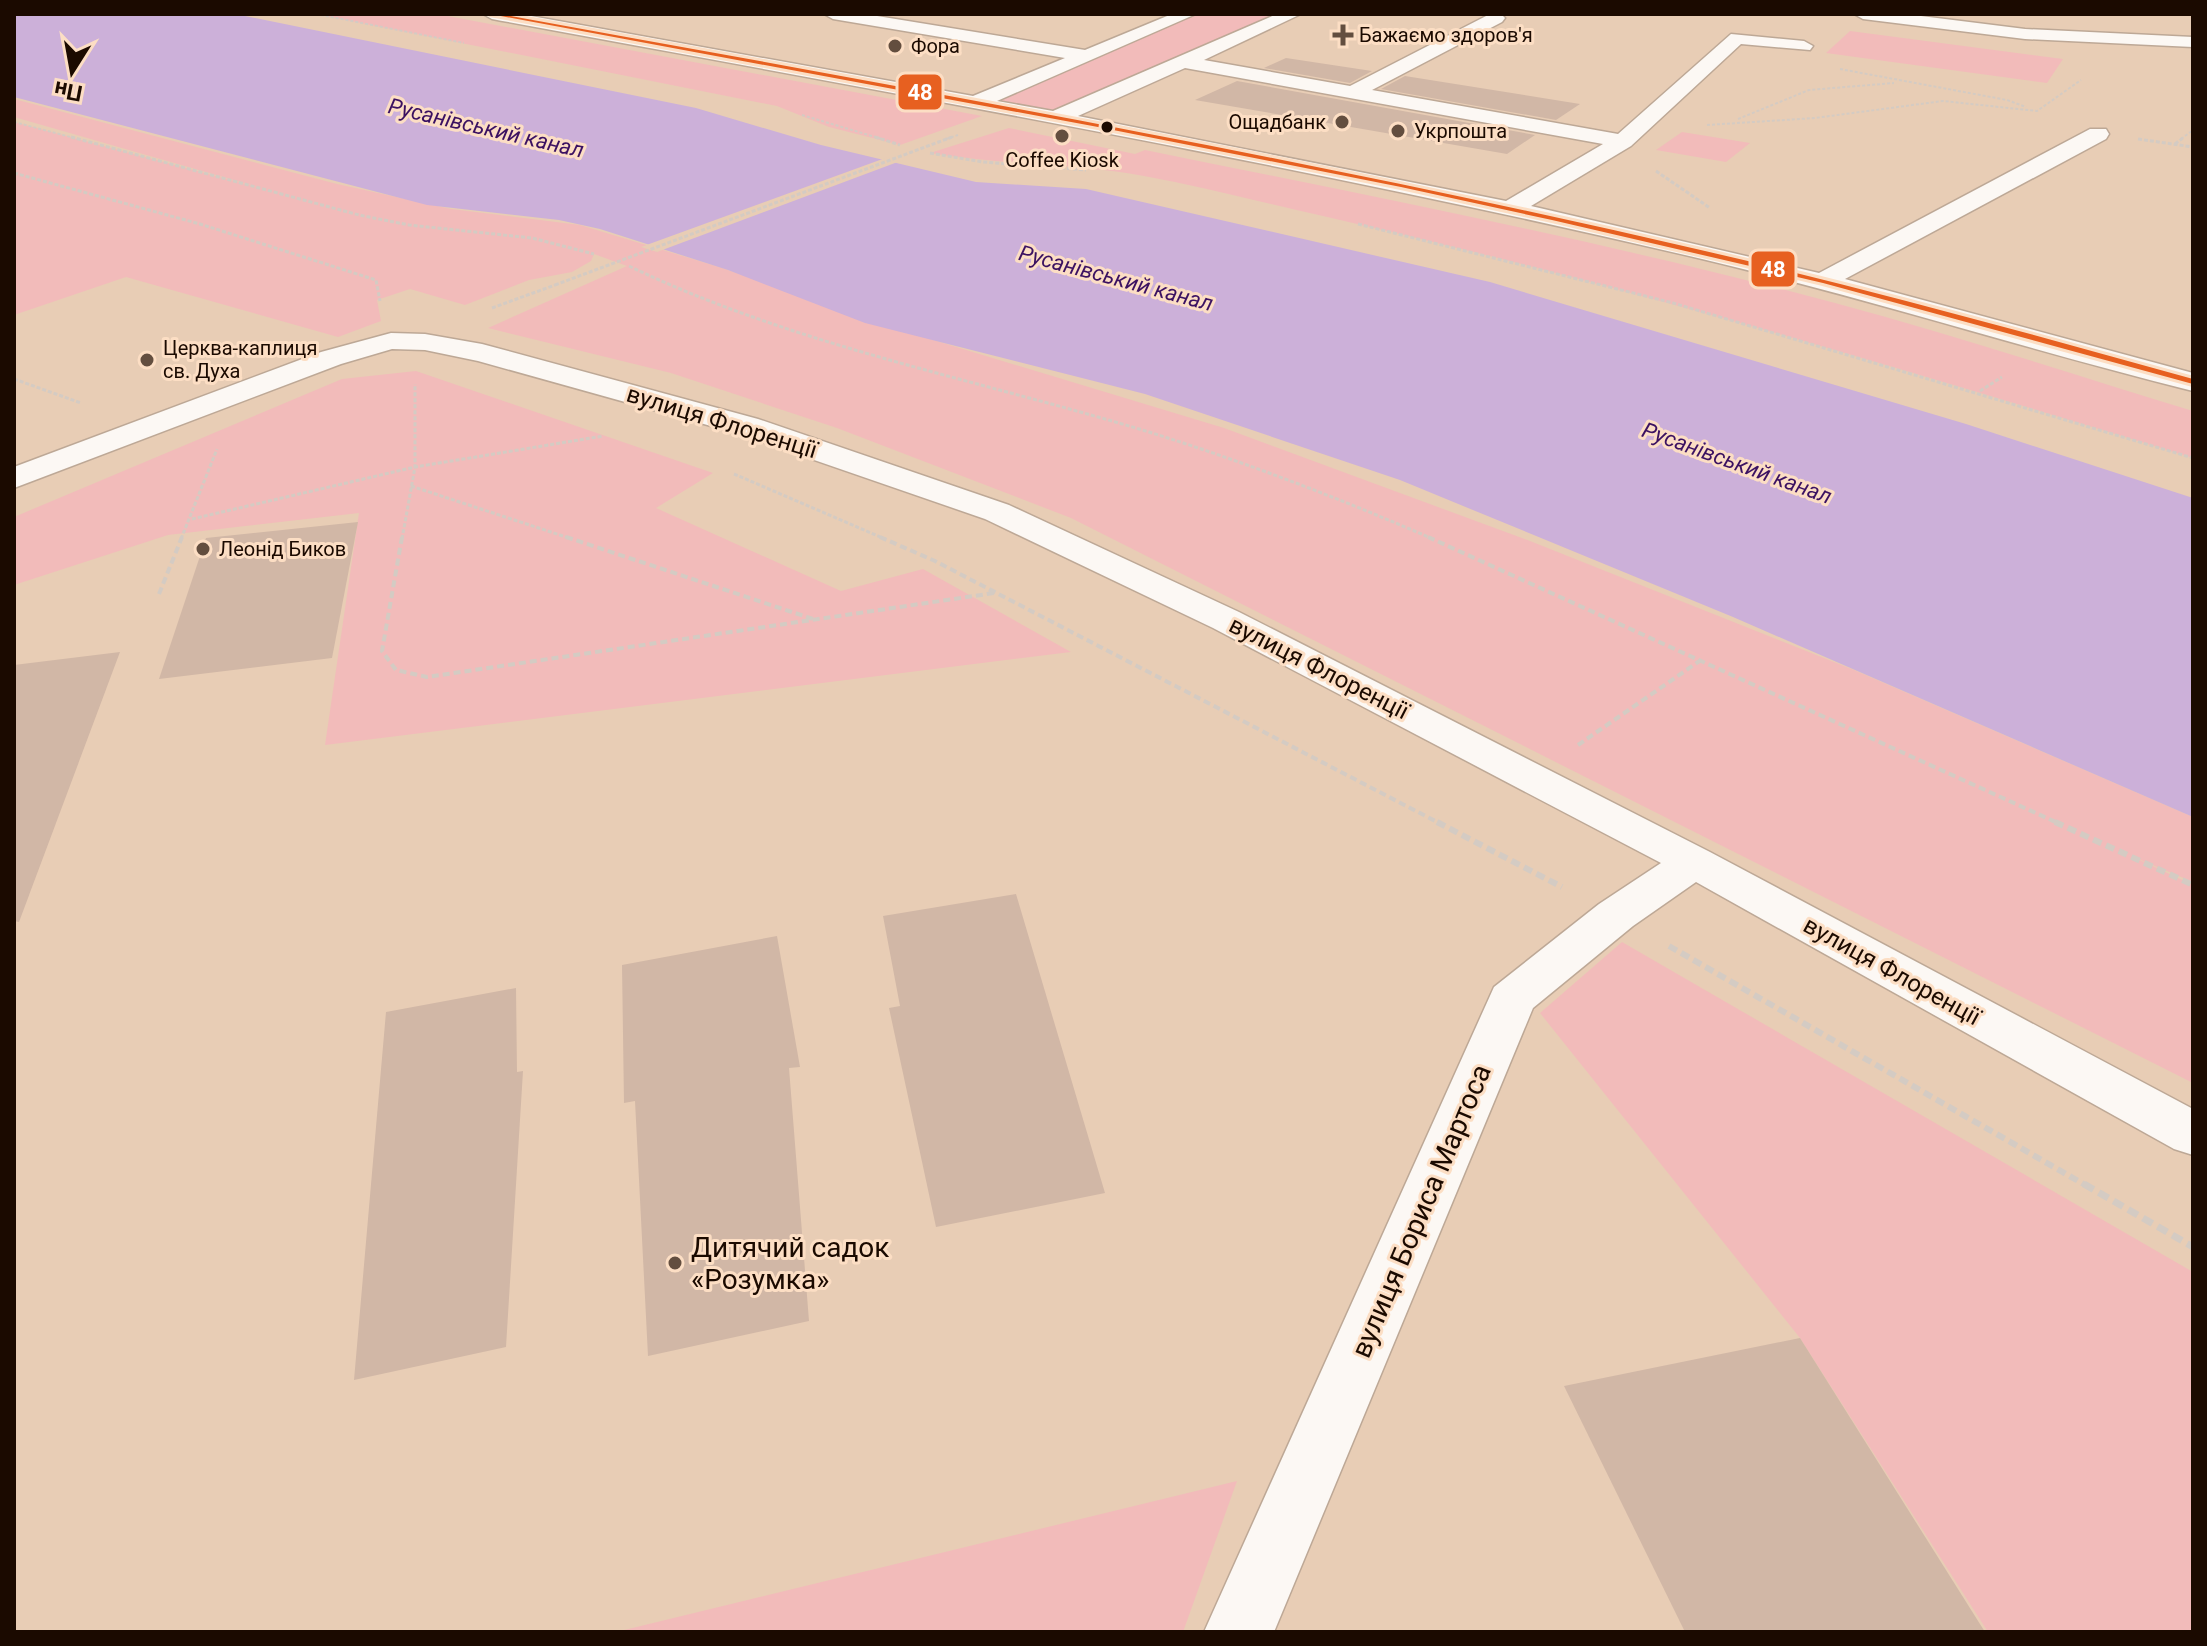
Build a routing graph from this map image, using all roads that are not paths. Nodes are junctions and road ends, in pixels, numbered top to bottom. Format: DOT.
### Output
graph roads {
  1 [pos="492,14"];
  2 [pos="833,14"];
  3 [pos="1187,14"];
  4 [pos="1292,14"];
  5 [pos="1863,14"];
  6 [pos="866,16"];
  7 [pos="978,18"];
  8 [pos="1496,18"];
  9 [pos="939,32"];
  10 [pos="2193,42"];
  11 [pos="1804,46"];
  12 [pos="1087,56"];
  13 [pos="1185,62"];
  14 [pos="1351,93"];
  15 [pos="974,103"];
  16 [pos="1055,118"];
  17 [pos="2098,134"];
  18 [pos="1623,141"];
  19 [pos="1508,210"];
  20 [pos="1823,281"];
  21 [pos="2193,382"];
  22 [pos="14,478"];
  23 [pos="1694,862"];
  24 [pos="2193,1134"];
  25 [pos="1239,1632"];
  1 -- 15 [label="street"];
  2 -- 6 [label="street"];
  3 -- 12 [label="street"];
  4 -- 13 [label="street"];
  5 -- 10 [label="street"];
  6 -- 9 [label="street"];
  7 -- 9 [label="street"];
  8 -- 14 [label="street"];
  9 -- 12 [label="street"];
  11 -- 18 [label="street"];
  12 -- 15 [label="street"];
  13 -- 14 [label="street"];
  13 -- 16 [label="street"];
  14 -- 18 [label="street"];
  15 -- 16 [label="street"];
  16 -- 19 [label="street"];
  17 -- 20 [label="street"];
  18 -- 19 [label="street"];
  19 -- 20 [label="street"];
  20 -- 21 [label="street"];
  22 -- 23 [label="street, вулиця Флоренції"];
  23 -- 24 [label="street, вулиця Флоренції"];
  23 -- 25 [label="street, вулиця Бориса Мартоса"];
}
